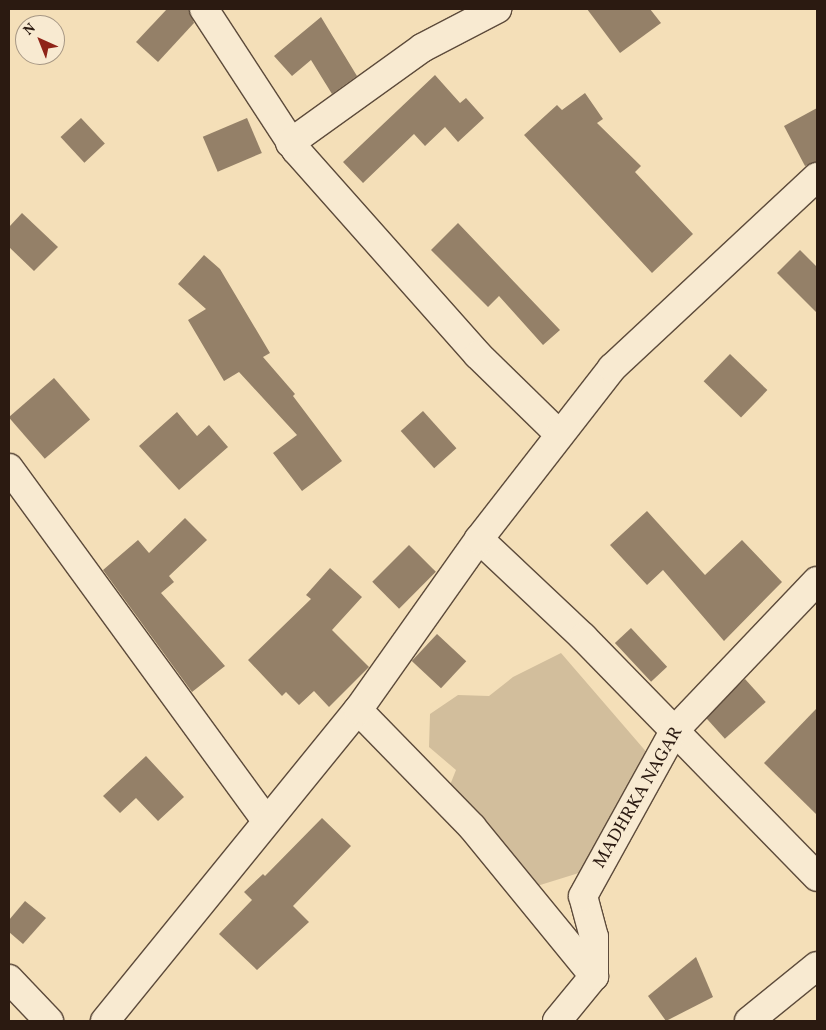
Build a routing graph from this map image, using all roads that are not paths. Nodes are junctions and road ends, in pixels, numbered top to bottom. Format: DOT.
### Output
graph roads {
  1 [pos="204,9"];
  2 [pos="497,9"];
  3 [pos="290,143"];
  4 [pos="817,177"];
  5 [pos="558,434"];
  6 [pos="9,468"];
  7 [pos="479,539"];
  8 [pos="817,582"];
  9 [pos="358,710"];
  10 [pos="674,731"];
  11 [pos="265,819"];
  12 [pos="817,877"];
  13 [pos="817,966"];
  14 [pos="594,976"];
  15 [pos="9,978"];
  16 [pos="49,1021"];
  17 [pos="105,1021"];
  18 [pos="557,1021"];
  19 [pos="749,1021"];
  1 -- 3 [label="street"];
  2 -- 3 [label="street"];
  3 -- 5 [label="street"];
  4 -- 5 [label="street"];
  5 -- 7 [label="street"];
  6 -- 11 [label="street"];
  7 -- 9 [label="street"];
  7 -- 10 [label="street"];
  8 -- 10 [label="street, MADHRKA NAGAR"];
  9 -- 11 [label="street"];
  9 -- 14 [label="street"];
  10 -- 12 [label="street"];
  10 -- 14 [label="street, MADHRKA NAGAR"];
  11 -- 17 [label="street"];
  13 -- 19 [label="street"];
  14 -- 18 [label="street"];
  15 -- 16 [label="street"];
}
